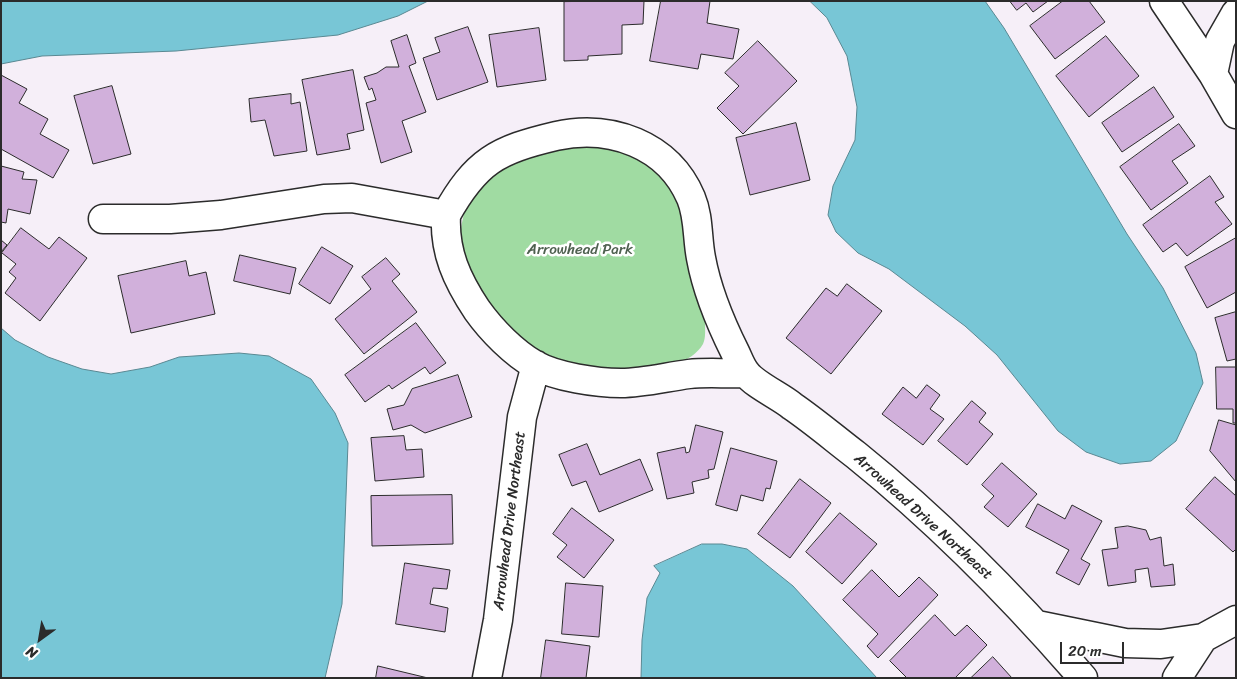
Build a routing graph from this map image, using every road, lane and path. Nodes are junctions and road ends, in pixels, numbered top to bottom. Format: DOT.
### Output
graph roads {
  1 [pos="1164,1"];
  2 [pos="1236,13"];
  3 [pos="1213,74"];
  4 [pos="1236,114"];
  5 [pos="446,215"];
  6 [pos="103,219"];
  7 [pos="536,365"];
  8 [pos="746,374"];
  9 [pos="1236,620"];
  10 [pos="1037,625"];
  11 [pos="1203,638"];
  12 [pos="487,678"];
  13 [pos="1083,678"];
  14 [pos="1177,678"];
  1 -- 3 [label="street"];
  2 -- 3 [label="street"];
  3 -- 4 [label="street"];
  5 -- 6 [label="street"];
  5 -- 7 [label="street, Arrowhead Drive Northeast"];
  5 -- 8 [label="street, Arrowhead Drive Northeast"];
  7 -- 8 [label="street, Arrowhead Drive Northeast"];
  7 -- 12 [label="street, Arrowhead Drive Northeast"];
  8 -- 10 [label="street, Arrowhead Drive Northeast"];
  9 -- 11 [label="street"];
  10 -- 11 [label="street"];
  10 -- 13 [label="street, Arrowhead Drive Northeast"];
  11 -- 14 [label="street"];
}
